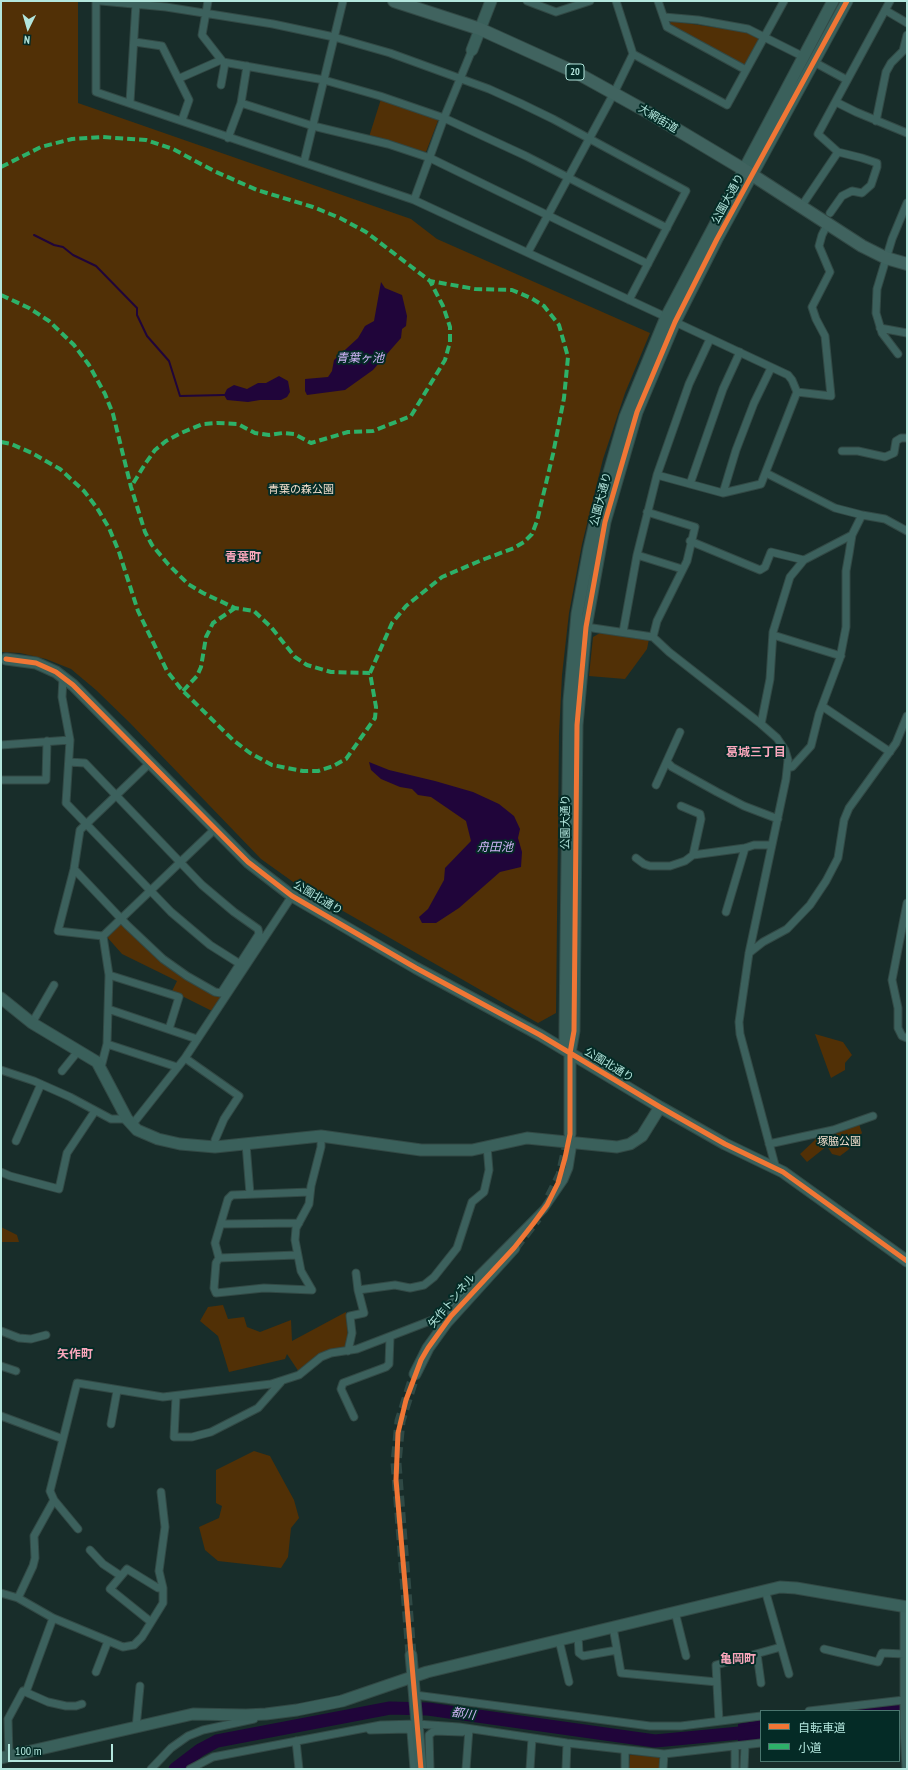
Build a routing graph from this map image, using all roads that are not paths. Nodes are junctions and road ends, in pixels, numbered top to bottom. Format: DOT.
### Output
graph roads {
  1 [pos="96,1"];
  2 [pos="101,1"];
  3 [pos="208,1"];
  4 [pos="343,1"];
  5 [pos="394,1"];
  6 [pos="491,1"];
  7 [pos="529,1"];
  8 [pos="590,1"];
  9 [pos="616,1"];
  10 [pos="658,1"];
  11 [pos="784,1"];
  12 [pos="833,1"];
  13 [pos="847,1"];
  14 [pos="890,1"];
  15 [pos="136,3"];
  16 [pos="885,10"];
  17 [pos="206,13"];
  18 [pos="664,17"];
  19 [pos="907,23"];
  20 [pos="480,29"];
  21 [pos="907,35"];
  22 [pos="765,36"];
  23 [pos="334,37"];
  24 [pos="135,42"];
  25 [pos="472,50"];
  26 [pos="634,54"];
  27 [pos="809,59"];
  28 [pos="223,61"];
  29 [pos="247,66"];
  30 [pos="746,70"];
  31 [pos="180,78"];
  32 [pos="461,78"];
  33 [pos="324,80"];
  34 [pos="847,80"];
  35 [pos="221,85"];
  36 [pos="614,93"];
  37 [pos="130,102"];
  38 [pos="836,102"];
  39 [pos="240,103"];
  40 [pos="444,118"];
  41 [pos="182,120"];
  42 [pos="876,121"];
  43 [pos="313,126"];
  44 [pos="907,133"];
  45 [pos="228,138"];
  46 [pos="589,139"];
  47 [pos="838,152"];
  48 [pos="430,158"];
  49 [pos="304,162"];
  50 [pos="747,173"];
  51 [pos="568,177"];
  52 [pos="414,200"];
  53 [pos="907,203"];
  54 [pos="801,207"];
  55 [pos="548,215"];
  56 [pos="829,218"];
  57 [pos="667,228"];
  58 [pos="528,252"];
  59 [pos="886,258"];
  60 [pos="648,264"];
  61 [pos="907,264"];
  62 [pos="629,300"];
  63 [pos="670,319"];
  64 [pos="880,328"];
  65 [pos="907,333"];
  66 [pos="710,339"];
  67 [pos="740,352"];
  68 [pos="898,354"];
  69 [pos="771,368"];
  70 [pos="797,392"];
  71 [pos="907,438"];
  72 [pos="842,452"];
  73 [pos="766,474"];
  74 [pos="657,475"];
  75 [pos="690,484"];
  76 [pos="723,493"];
  77 [pos="647,512"];
  78 [pos="862,515"];
  79 [pos="907,531"];
  80 [pos="852,535"];
  81 [pos="690,541"];
  82 [pos="636,555"];
  83 [pos="804,560"];
  84 [pos="682,569"];
  85 [pos="577,618"];
  86 [pos="586,627"];
  87 [pos="623,632"];
  88 [pos="773,635"];
  89 [pos="575,638"];
  90 [pos="653,638"];
  91 [pos="840,656"];
  92 [pos="6,659"];
  93 [pos="63,678"];
  94 [pos="822,706"];
  95 [pos="907,716"];
  96 [pos="761,724"];
  97 [pos="680,732"];
  98 [pos="70,740"];
  99 [pos="47,741"];
  100 [pos="1,745"];
  101 [pos="890,752"];
  102 [pos="69,762"];
  103 [pos="151,762"];
  104 [pos="667,762"];
  105 [pos="788,767"];
  106 [pos="1,780"];
  107 [pos="656,785"];
  108 [pos="116,796"];
  109 [pos="680,806"];
  110 [pos="778,819"];
  111 [pos="86,825"];
  112 [pos="216,828"];
  113 [pos="771,845"];
  114 [pos="745,848"];
  115 [pos="693,855"];
  116 [pos="636,858"];
  117 [pos="180,862"];
  118 [pos="74,869"];
  119 [pos="150,892"];
  120 [pos="292,896"];
  121 [pos="907,903"];
  122 [pos="726,912"];
  123 [pos="122,919"];
  124 [pos="103,936"];
  125 [pos="749,953"];
  126 [pos="240,964"];
  127 [pos="109,975"];
  128 [pos="54,985"];
  129 [pos="1,998"];
  130 [pos="108,1009"];
  131 [pos="32,1023"];
  132 [pos="169,1029"];
  133 [pos="907,1038"];
  134 [pos="197,1039"];
  135 [pos="107,1044"];
  136 [pos="79,1050"];
  137 [pos="570,1053"];
  138 [pos="185,1058"];
  139 [pos="101,1067"];
  140 [pos="177,1067"];
  141 [pos="1,1070"];
  142 [pos="62,1071"];
  143 [pos="41,1084"];
  144 [pos="660,1107"];
  145 [pos="95,1112"];
  146 [pos="873,1116"];
  147 [pos="130,1122"];
  148 [pos="321,1136"];
  149 [pos="572,1138"];
  150 [pos="16,1141"];
  151 [pos="246,1144"];
  152 [pos="769,1144"];
  153 [pos="487,1146"];
  154 [pos="215,1147"];
  155 [pos="776,1169"];
  156 [pos="1,1172"];
  157 [pos="310,1192"];
  158 [pos="250,1194"];
  159 [pos="299,1223"];
  160 [pos="222,1224"];
  161 [pos="514,1248"];
  162 [pos="297,1255"];
  163 [pos="219,1258"];
  164 [pos="907,1261"];
  165 [pos="356,1273"];
  166 [pos="358,1290"];
  167 [pos="1,1331"];
  168 [pos="46,1335"];
  169 [pos="390,1337"];
  170 [pos="348,1351"];
  171 [pos="1,1366"];
  172 [pos="16,1371"];
  173 [pos="415,1374"];
  174 [pos="281,1381"];
  175 [pos="117,1391"];
  176 [pos="176,1396"];
  177 [pos="1,1416"];
  178 [pos="354,1417"];
  179 [pos="111,1424"];
  180 [pos="63,1439"];
  181 [pos="161,1492"];
  182 [pos="54,1500"];
  183 [pos="78,1529"];
  184 [pos="90,1550"];
  185 [pos="121,1576"];
  186 [pos="163,1588"];
  187 [pos="765,1590"];
  188 [pos="1,1593"];
  189 [pos="18,1598"];
  190 [pos="906,1607"];
  191 [pos="675,1612"];
  192 [pos="53,1618"];
  193 [pos="151,1622"];
  194 [pos="613,1628"];
  195 [pos="578,1636"];
  196 [pos="559,1640"];
  197 [pos="108,1641"];
  198 [pos="781,1647"];
  199 [pos="824,1649"];
  200 [pos="617,1650"];
  201 [pos="757,1654"];
  202 [pos="904,1654"];
  203 [pos="411,1655"];
  204 [pos="686,1656"];
  205 [pos="96,1672"];
  206 [pos="788,1674"];
  207 [pos="413,1676"];
  208 [pos="569,1682"];
  209 [pos="717,1682"];
  210 [pos="761,1683"];
  211 [pos="140,1686"];
  212 [pos="26,1692"];
  213 [pos="415,1695"];
  214 [pos="904,1700"];
  215 [pos="82,1704"];
  216 [pos="818,1710"];
  217 [pos="266,1714"];
  218 [pos="760,1716"];
  219 [pos="719,1721"];
  220 [pos="417,1724"];
  221 [pos="136,1728"];
  222 [pos="366,1728"];
  223 [pos="901,1728"];
  224 [pos="469,1729"];
  225 [pos="532,1738"];
  226 [pos="296,1741"];
  227 [pos="567,1743"];
  228 [pos="760,1743"];
  229 [pos="745,1745"];
  230 [pos="735,1747"];
  231 [pos="625,1750"];
  232 [pos="664,1754"];
  233 [pos="5,1757"];
  234 [pos="906,1760"];
  235 [pos="152,1769"];
  236 [pos="190,1769"];
  237 [pos="299,1769"];
  238 [pos="414,1769"];
  239 [pos="421,1769"];
  240 [pos="430,1769"];
  241 [pos="466,1769"];
  242 [pos="530,1769"];
  243 [pos="566,1769"];
  244 [pos="625,1769"];
  245 [pos="663,1769"];
  246 [pos="735,1769"];
  247 [pos="744,1769"];
  248 [pos="906,1769"];
  1 -- 37 [label="street"];
  2 -- 15 [label="street"];
  3 -- 17 [label="street"];
  4 -- 23 [label="street"];
  5 -- 20 [label="main road, 大網街道 / 20"];
  6 -- 20 [label="street"];
  7 -- 8 [label="street"];
  9 -- 26 [label="street"];
  10 -- 18 [label="street"];
  11 -- 22 [label="street"];
  12 -- 27 [label="street, 公園大通り"];
  13 -- 27 [label="street, 公園大通り"];
  14 -- 16 [label="street"];
  15 -- 17 [label="street"];
  15 -- 24 [label="street"];
  16 -- 19 [label="street"];
  16 -- 34 [label="street"];
  17 -- 23 [label="street"];
  17 -- 28 [label="street"];
  18 -- 22 [label="street"];
  18 -- 30 [label="street"];
  20 -- 25 [label="street"];
  20 -- 36 [label="main road, 大網街道 / 20"];
  21 -- 42 [label="street"];
  22 -- 27 [label="street"];
  22 -- 30 [label="street"];
  23 -- 32 [label="street"];
  23 -- 33 [label="street"];
  24 -- 31 [label="street"];
  24 -- 37 [label="street"];
  25 -- 32 [label="street"];
  26 -- 30 [label="street"];
  26 -- 36 [label="street"];
  27 -- 34 [label="street"];
  27 -- 50 [label="street, 公園大通り"];
  28 -- 29 [label="street"];
  28 -- 31 [label="street"];
  28 -- 35 [label="street"];
  29 -- 33 [label="street"];
  29 -- 39 [label="street"];
  31 -- 41 [label="street"];
  32 -- 40 [label="street"];
  32 -- 46 [label="street"];
  33 -- 40 [label="street"];
  33 -- 43 [label="street"];
  34 -- 38 [label="street"];
  36 -- 46 [label="street"];
  36 -- 50 [label="main road, 大網街道 / 20"];
  37 -- 41 [label="street"];
  38 -- 42 [label="street"];
  38 -- 47 [label="street"];
  39 -- 43 [label="street"];
  39 -- 45 [label="street"];
  40 -- 48 [label="street"];
  40 -- 51 [label="street"];
  41 -- 45 [label="street"];
  42 -- 44 [label="street"];
  43 -- 48 [label="street"];
  43 -- 49 [label="street"];
  45 -- 49 [label="street"];
  46 -- 51 [label="street"];
  46 -- 57 [label="street"];
  47 -- 54 [label="street"];
  47 -- 56 [label="street"];
  48 -- 52 [label="street"];
  48 -- 55 [label="street"];
  49 -- 52 [label="street"];
  50 -- 54 [label="main road, 大網街道 / 20"];
  50 -- 63 [label="street, 公園大通り"];
  51 -- 55 [label="street"];
  51 -- 57 [label="street"];
  52 -- 58 [label="street"];
  53 -- 59 [label="street"];
  54 -- 56 [label="main road, 大網街道 / 20"];
  55 -- 58 [label="street"];
  55 -- 60 [label="street"];
  56 -- 59 [label="main road, 大網街道 / 20"];
  56 -- 70 [label="street"];
  57 -- 60 [label="street"];
  58 -- 62 [label="street"];
  59 -- 61 [label="main road, 大網街道 / 20"];
  59 -- 64 [label="street"];
  60 -- 62 [label="street"];
  62 -- 63 [label="street"];
  63 -- 66 [label="street"];
  63 -- 85 [label="street, 公園大通り"];
  63 -- 86 [label="street, 公園大通り"];
  64 -- 65 [label="street"];
  64 -- 68 [label="street"];
  66 -- 67 [label="street"];
  66 -- 74 [label="street"];
  67 -- 69 [label="street"];
  67 -- 75 [label="street"];
  69 -- 70 [label="street"];
  69 -- 76 [label="street"];
  70 -- 73 [label="street"];
  71 -- 72 [label="street"];
  73 -- 76 [label="street"];
  73 -- 78 [label="street"];
  74 -- 75 [label="street"];
  74 -- 77 [label="street"];
  75 -- 76 [label="street"];
  77 -- 81 [label="street"];
  77 -- 82 [label="street"];
  78 -- 79 [label="street"];
  78 -- 80 [label="street"];
  80 -- 83 [label="street"];
  80 -- 91 [label="street"];
  81 -- 83 [label="street"];
  81 -- 84 [label="street"];
  82 -- 84 [label="street"];
  82 -- 87 [label="street"];
  83 -- 88 [label="street"];
  84 -- 90 [label="street"];
  85 -- 86 [label="street"];
  85 -- 89 [label="street, 公園大通り"];
  86 -- 87 [label="street"];
  86 -- 89 [label="street"];
  86 -- 137 [label="street, 公園大通り"];
  87 -- 90 [label="street"];
  88 -- 91 [label="street"];
  88 -- 96 [label="street"];
  89 -- 137 [label="street, 公園大通り"];
  90 -- 96 [label="street"];
  91 -- 94 [label="street"];
  92 -- 93 [label="street, 公園北通り"];
  93 -- 98 [label="street"];
  93 -- 103 [label="street, 公園北通り"];
  94 -- 101 [label="street"];
  94 -- 105 [label="street"];
  95 -- 101 [label="street"];
  96 -- 105 [label="street"];
  97 -- 104 [label="street"];
  98 -- 99 [label="street"];
  98 -- 102 [label="street"];
  99 -- 100 [label="street"];
  99 -- 106 [label="street"];
  101 -- 125 [label="street"];
  102 -- 108 [label="street"];
  102 -- 111 [label="street"];
  103 -- 108 [label="street"];
  103 -- 112 [label="street, 公園北通り"];
  104 -- 107 [label="street"];
  104 -- 110 [label="street"];
  105 -- 110 [label="street"];
  108 -- 111 [label="street"];
  108 -- 117 [label="street"];
  109 -- 115 [label="street"];
  110 -- 113 [label="street"];
  111 -- 118 [label="street"];
  111 -- 119 [label="street"];
  112 -- 117 [label="street"];
  112 -- 120 [label="street, 公園北通り"];
  113 -- 114 [label="street"];
  113 -- 125 [label="street"];
  114 -- 115 [label="street"];
  114 -- 122 [label="street"];
  115 -- 116 [label="street"];
  117 -- 119 [label="street"];
  117 -- 126 [label="street"];
  118 -- 123 [label="street"];
  118 -- 124 [label="street"];
  119 -- 123 [label="street"];
  119 -- 126 [label="street"];
  120 -- 134 [label="street"];
  120 -- 137 [label="street, 公園北通り"];
  121 -- 133 [label="street"];
  123 -- 124 [label="street"];
  123 -- 126 [label="street"];
  124 -- 127 [label="street"];
  125 -- 152 [label="street"];
  127 -- 130 [label="street"];
  127 -- 132 [label="street"];
  128 -- 131 [label="street"];
  129 -- 131 [label="street"];
  130 -- 132 [label="street"];
  130 -- 135 [label="street"];
  131 -- 136 [label="street"];
  132 -- 134 [label="street"];
  134 -- 138 [label="street"];
  135 -- 139 [label="street"];
  135 -- 140 [label="street"];
  136 -- 139 [label="street"];
  136 -- 142 [label="street"];
  137 -- 144 [label="street, 公園北通り"];
  137 -- 149 [label="street"];
  138 -- 140 [label="street"];
  138 -- 154 [label="street"];
  139 -- 147 [label="street"];
  140 -- 147 [label="street"];
  141 -- 143 [label="street"];
  143 -- 145 [label="street"];
  143 -- 150 [label="street"];
  144 -- 149 [label="street"];
  144 -- 155 [label="street, 公園北通り"];
  145 -- 147 [label="street"];
  145 -- 156 [label="street"];
  146 -- 152 [label="street"];
  147 -- 154 [label="street"];
  148 -- 151 [label="street"];
  148 -- 153 [label="street"];
  148 -- 157 [label="street"];
  149 -- 153 [label="street"];
  149 -- 169 [label="street"];
  151 -- 154 [label="street"];
  151 -- 158 [label="street"];
  152 -- 155 [label="street"];
  153 -- 166 [label="street"];
  155 -- 164 [label="street, 公園北通り"];
  157 -- 158 [label="street"];
  157 -- 159 [label="street"];
  158 -- 160 [label="street"];
  159 -- 160 [label="street"];
  159 -- 162 [label="street"];
  160 -- 163 [label="street"];
  161 -- 173 [label="street, 矢作トンネル"];
  162 -- 163 [label="street"];
  162 -- 163 [label="street"];
  165 -- 166 [label="street"];
  166 -- 170 [label="street"];
  167 -- 168 [label="street"];
  169 -- 170 [label="street"];
  169 -- 178 [label="street"];
  170 -- 174 [label="street"];
  171 -- 172 [label="street"];
  174 -- 176 [label="street"];
  174 -- 176 [label="street"];
  175 -- 176 [label="street"];
  175 -- 179 [label="street"];
  175 -- 180 [label="street"];
  177 -- 180 [label="street"];
  180 -- 182 [label="street"];
  181 -- 186 [label="street"];
  182 -- 183 [label="street"];
  182 -- 189 [label="street"];
  184 -- 185 [label="street"];
  185 -- 186 [label="street"];
  185 -- 193 [label="street"];
  186 -- 193 [label="street"];
  187 -- 190 [label="street"];
  187 -- 191 [label="street"];
  187 -- 198 [label="street"];
  188 -- 189 [label="street"];
  189 -- 192 [label="street"];
  190 -- 202 [label="street"];
  191 -- 194 [label="street"];
  191 -- 204 [label="street"];
  192 -- 197 [label="street"];
  192 -- 212 [label="street"];
  193 -- 197 [label="street"];
  194 -- 195 [label="street"];
  194 -- 200 [label="street"];
  195 -- 196 [label="street"];
  195 -- 200 [label="street"];
  196 -- 207 [label="street"];
  196 -- 208 [label="street"];
  197 -- 205 [label="street"];
  198 -- 201 [label="street"];
  198 -- 206 [label="street"];
  199 -- 202 [label="street"];
  200 -- 209 [label="street"];
  201 -- 209 [label="street"];
  201 -- 210 [label="street"];
  202 -- 214 [label="street"];
  203 -- 207 [label="street"];
  207 -- 213 [label="street"];
  207 -- 217 [label="street"];
  209 -- 219 [label="street"];
  211 -- 221 [label="street"];
  212 -- 215 [label="street"];
  212 -- 233 [label="street"];
  213 -- 219 [label="street"];
  213 -- 220 [label="street"];
  214 -- 216 [label="street"];
  214 -- 223 [label="street"];
  217 -- 221 [label="street"];
  217 -- 235 [label="street"];
  218 -- 219 [label="street"];
  220 -- 222 [label="street"];
  220 -- 224 [label="street"];
  220 -- 239 [label="street"];
  221 -- 233 [label="street"];
  222 -- 226 [label="street"];
  222 -- 238 [label="street"];
  223 -- 234 [label="street"];
  224 -- 225 [label="street"];
  224 -- 240 [label="street"];
  224 -- 241 [label="street"];
  225 -- 227 [label="street"];
  225 -- 242 [label="street"];
  226 -- 236 [label="street"];
  226 -- 237 [label="street"];
  227 -- 231 [label="street"];
  227 -- 243 [label="street"];
  228 -- 229 [label="street"];
  229 -- 230 [label="street"];
  229 -- 247 [label="street"];
  230 -- 232 [label="street"];
  230 -- 246 [label="street"];
  231 -- 232 [label="street"];
  231 -- 244 [label="street"];
  232 -- 245 [label="street"];
  234 -- 248 [label="street"];
}
